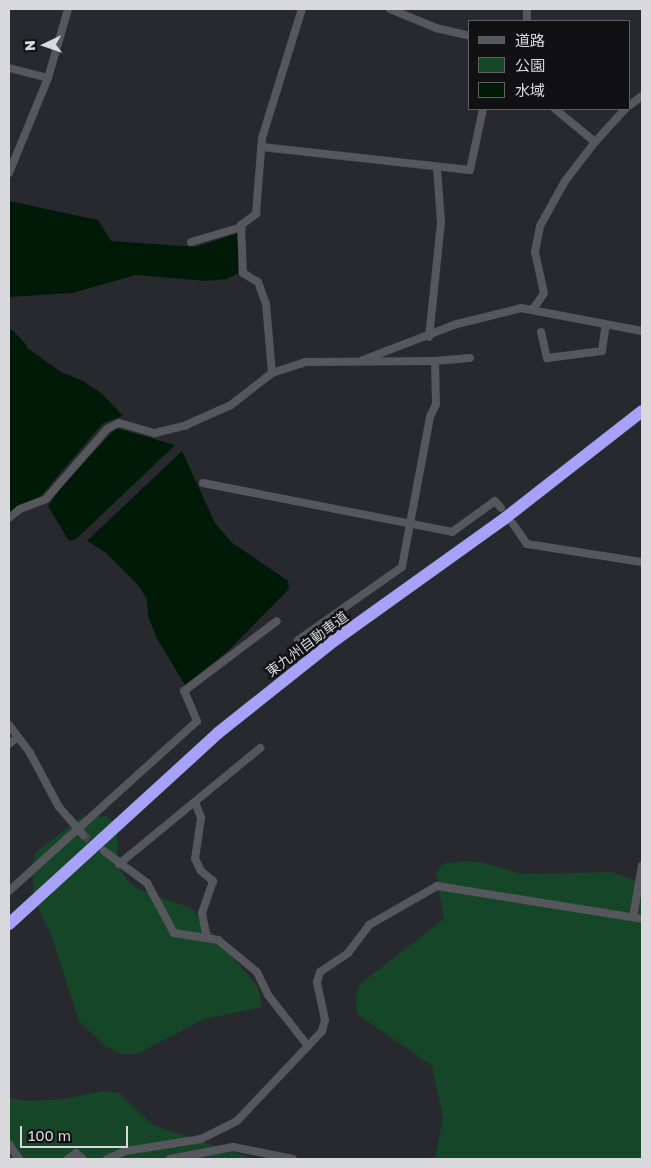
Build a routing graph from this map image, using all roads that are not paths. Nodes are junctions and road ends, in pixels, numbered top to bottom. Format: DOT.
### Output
graph roads {
  1 [pos="68,9"];
  2 [pos="302,9"];
  3 [pos="390,9"];
  4 [pos="468,36"];
  5 [pos="9,68"];
  6 [pos="48,78"];
  7 [pos="642,96"];
  8 [pos="631,104"];
  9 [pos="483,110"];
  10 [pos="556,110"];
  11 [pos="625,110"];
  12 [pos="594,142"];
  13 [pos="262,147"];
  14 [pos="438,167"];
  15 [pos="9,173"];
  16 [pos="242,227"];
  17 [pos="191,242"];
  18 [pos="533,309"];
  19 [pos="606,324"];
  20 [pos="642,331"];
  21 [pos="541,332"];
  22 [pos="429,337"];
  23 [pos="470,358"];
  24 [pos="362,360"];
  25 [pos="435,361"];
  26 [pos="272,373"];
  27 [pos="642,411"];
  28 [pos="204,483"];
  29 [pos="501,508"];
  30 [pos="9,518"];
  31 [pos="411,523"];
  32 [pos="513,524"];
  33 [pos="642,562"];
  34 [pos="277,621"];
  35 [pos="298,640"];
  36 [pos="9,725"];
  37 [pos="18,737"];
  38 [pos="9,744"];
  39 [pos="260,748"];
  40 [pos="195,802"];
  41 [pos="75,829"];
  42 [pos="83,835"];
  43 [pos="104,851"];
  44 [pos="120,864"];
  45 [pos="642,866"];
  46 [pos="9,891"];
  47 [pos="633,917"];
  48 [pos="642,919"];
  49 [pos="9,924"];
  50 [pos="207,938"];
  51 [pos="308,1046"];
  52 [pos="9,1144"];
  53 [pos="18,1159"];
  54 [pos="68,1159"];
  55 [pos="83,1159"];
  56 [pos="107,1159"];
  57 [pos="170,1159"];
  58 [pos="294,1159"];
  1 -- 6 [label="street"];
  2 -- 13 [label="street"];
  3 -- 4 [label="street"];
  5 -- 6 [label="street"];
  6 -- 15 [label="street"];
  7 -- 8 [label="street"];
  9 -- 14 [label="street"];
  10 -- 12 [label="street"];
  11 -- 12 [label="street"];
  12 -- 18 [label="street"];
  13 -- 14 [label="street"];
  13 -- 16 [label="street"];
  14 -- 22 [label="street"];
  16 -- 17 [label="street"];
  16 -- 26 [label="street"];
  18 -- 19 [label="street"];
  18 -- 22 [label="street"];
  19 -- 20 [label="street"];
  19 -- 21 [label="street"];
  22 -- 24 [label="street"];
  23 -- 25 [label="street"];
  24 -- 25 [label="street"];
  24 -- 26 [label="street"];
  25 -- 31 [label="street"];
  26 -- 30 [label="street"];
  27 -- 49 [label="highway, 東九州自動車道"];
  28 -- 31 [label="street"];
  29 -- 31 [label="street"];
  31 -- 35 [label="street"];
  32 -- 33 [label="street"];
  34 -- 41 [label="street"];
  36 -- 37 [label="street"];
  37 -- 38 [label="street"];
  37 -- 41 [label="street"];
  39 -- 40 [label="street"];
  40 -- 44 [label="street"];
  40 -- 50 [label="street"];
  41 -- 42 [label="street"];
  41 -- 46 [label="street"];
  43 -- 44 [label="street"];
  44 -- 50 [label="street"];
  45 -- 47 [label="street"];
  47 -- 48 [label="street"];
  47 -- 51 [label="street"];
  50 -- 51 [label="street"];
  51 -- 56 [label="street"];
  52 -- 53 [label="street"];
  54 -- 55 [label="street"];
  57 -- 58 [label="street"];
}
